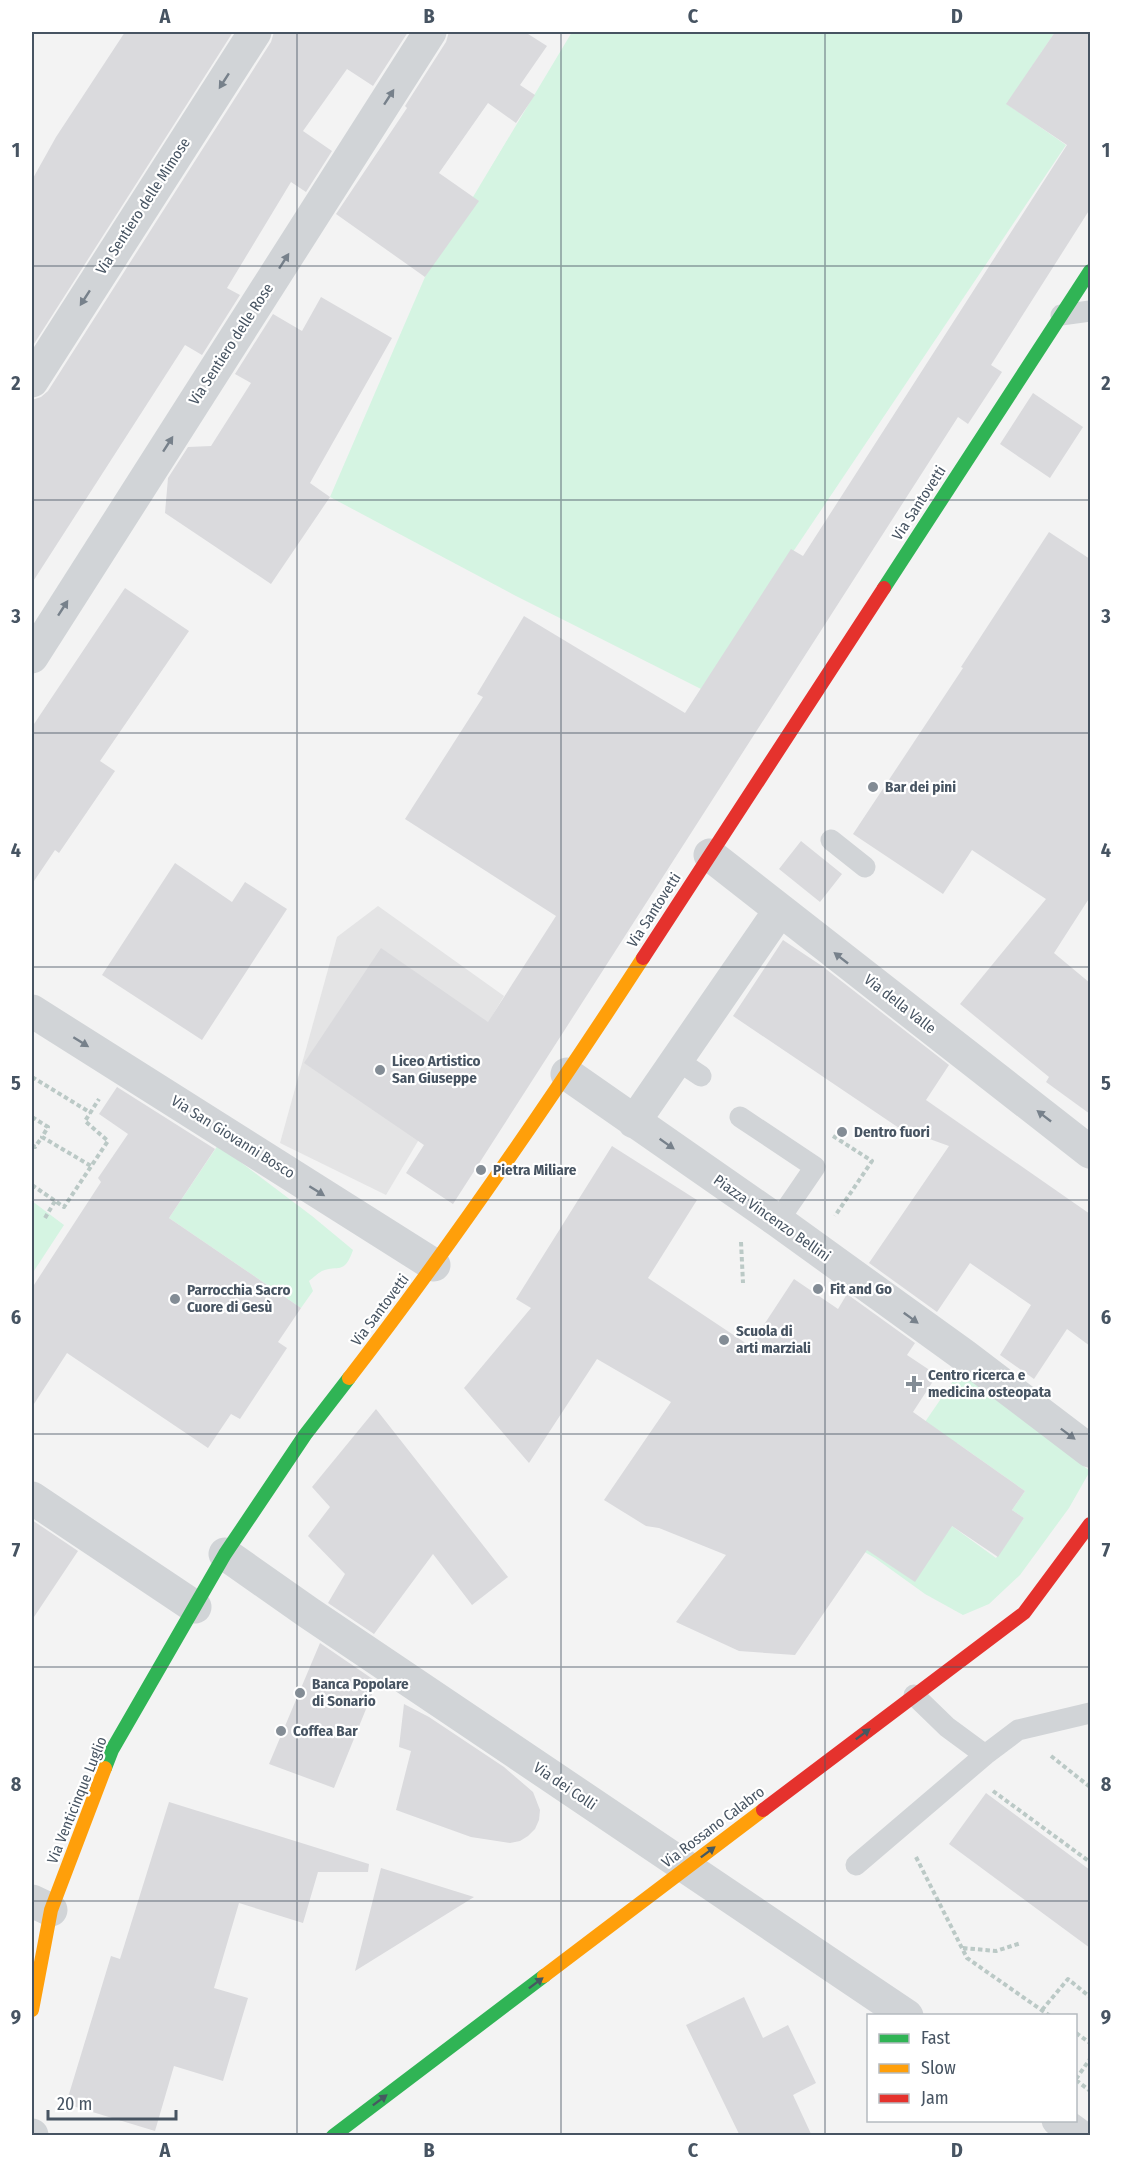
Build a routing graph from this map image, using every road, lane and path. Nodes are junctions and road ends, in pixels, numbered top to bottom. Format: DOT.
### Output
graph roads {
  1 [pos="255,32"];
  2 [pos="430,32"];
  3 [pos="1090,271"];
  4 [pos="1090,311"];
  5 [pos="1061,315"];
  6 [pos="32,381"];
  7 [pos="32,657"];
  8 [pos="831,840"];
  9 [pos="710,855"];
  10 [pos="865,867"];
  11 [pos="780,910"];
  12 [pos="32,1011"];
  13 [pos="121,1066"];
  14 [pos="567,1074"];
  15 [pos="32,1077"];
  16 [pos="91,1113"];
  17 [pos="32,1117"];
  18 [pos="740,1117"];
  19 [pos="634,1122"];
  20 [pos="42,1137"];
  21 [pos="32,1145"];
  22 [pos="1090,1152"];
  23 [pos="91,1166"];
  24 [pos="32,1185"];
  25 [pos="55,1201"];
  26 [pos="45,1218"];
  27 [pos="778,1221"];
  28 [pos="742,1255"];
  29 [pos="434,1265"];
  30 [pos="743,1283"];
  31 [pos="1090,1451"];
  32 [pos="32,1498"];
  33 [pos="1090,1524"];
  34 [pos="225,1554"];
  35 [pos="195,1607"];
  36 [pos="914,1695"];
  37 [pos="1090,1713"];
  38 [pos="1018,1730"];
  39 [pos="985,1755"];
  40 [pos="966,1771"];
  41 [pos="1090,1787"];
  42 [pos="901,1827"];
  43 [pos="1090,1862"];
  44 [pos="856,1865"];
  45 [pos="687,1868"];
  46 [pos="41,1906"];
  47 [pos="1021,1943"];
  48 [pos="962,1948"];
  49 [pos="1090,1997"];
  50 [pos="32,2010"];
  51 [pos="1042,2010"];
  52 [pos="904,2014"];
  53 [pos="1047,2014"];
  54 [pos="1077,2034"];
  55 [pos="1090,2043"];
  56 [pos="1090,2060"];
  57 [pos="1077,2078"];
  58 [pos="1077,2080"];
  59 [pos="1090,2091"];
  60 [pos="1060,2122"];
  61 [pos="333,2136"];
  62 [pos="1080,2136"];
  1 -- 6 [label="street, Via Sentiero delle Mimose, one-way"];
  7 -- 2 [label="street, Via Sentiero delle Rose, one-way"];
  3 -- 5 [label="main road, Via Santovetti"];
  4 -- 5 [label="lane"];
  5 -- 9 [label="main road, Via Santovetti"];
  8 -- 10 [label="lane"];
  9 -- 11 [label="street, Via della Valle"];
  9 -- 14 [label="main road, Via Santovetti"];
  11 -- 19 [label="street"];
  22 -- 11 [label="street, Via della Valle, one-way"];
  12 -- 13 [label="street, Via San Giovanni Bosco, one-way"];
  13 -- 16 [label="path"];
  13 -- 29 [label="street, Via San Giovanni Bosco, one-way"];
  14 -- 19 [label="street, Piazza Vincenzo Bellini"];
  14 -- 29 [label="main road, Via Santovetti"];
  15 -- 16 [label="path"];
  16 -- 23 [label="path"];
  17 -- 20 [label="path"];
  18 -- 27 [label="lane"];
  19 -- 27 [label="street, Piazza Vincenzo Bellini, one-way"];
  20 -- 21 [label="path"];
  20 -- 23 [label="path"];
  23 -- 25 [label="path"];
  24 -- 25 [label="path"];
  25 -- 26 [label="path"];
  27 -- 31 [label="street, Piazza Vincenzo Bellini, one-way"];
  28 -- 30 [label="path"];
  29 -- 34 [label="main road, Via Santovetti"];
  32 -- 35 [label="street"];
  33 -- 36 [label="main road, Via Rossano Calabro"];
  34 -- 35 [label="main road, Via Venticinque Luglio"];
  34 -- 45 [label="street, Via dei Colli"];
  35 -- 46 [label="main road, Via Venticinque Luglio"];
  36 -- 39 [label="lane"];
  45 -- 36 [label="main road, Via Rossano Calabro, one-way"];
  37 -- 38 [label="lane"];
  38 -- 39 [label="lane"];
  38 -- 41 [label="path"];
  39 -- 40 [label="lane"];
  40 -- 42 [label="lane"];
  40 -- 43 [label="path"];
  42 -- 44 [label="lane"];
  42 -- 48 [label="path"];
  45 -- 52 [label="street, Via dei Colli"];
  61 -- 45 [label="main road, Via Rossano Calabro, one-way"];
  46 -- 50 [label="main road, Via Venticinque Luglio"];
  47 -- 48 [label="path"];
  48 -- 51 [label="path"];
  49 -- 51 [label="path"];
  51 -- 53 [label="path"];
  54 -- 55 [label="path"];
  56 -- 57 [label="path"];
  58 -- 59 [label="path"];
  60 -- 62 [label="street"];
}
